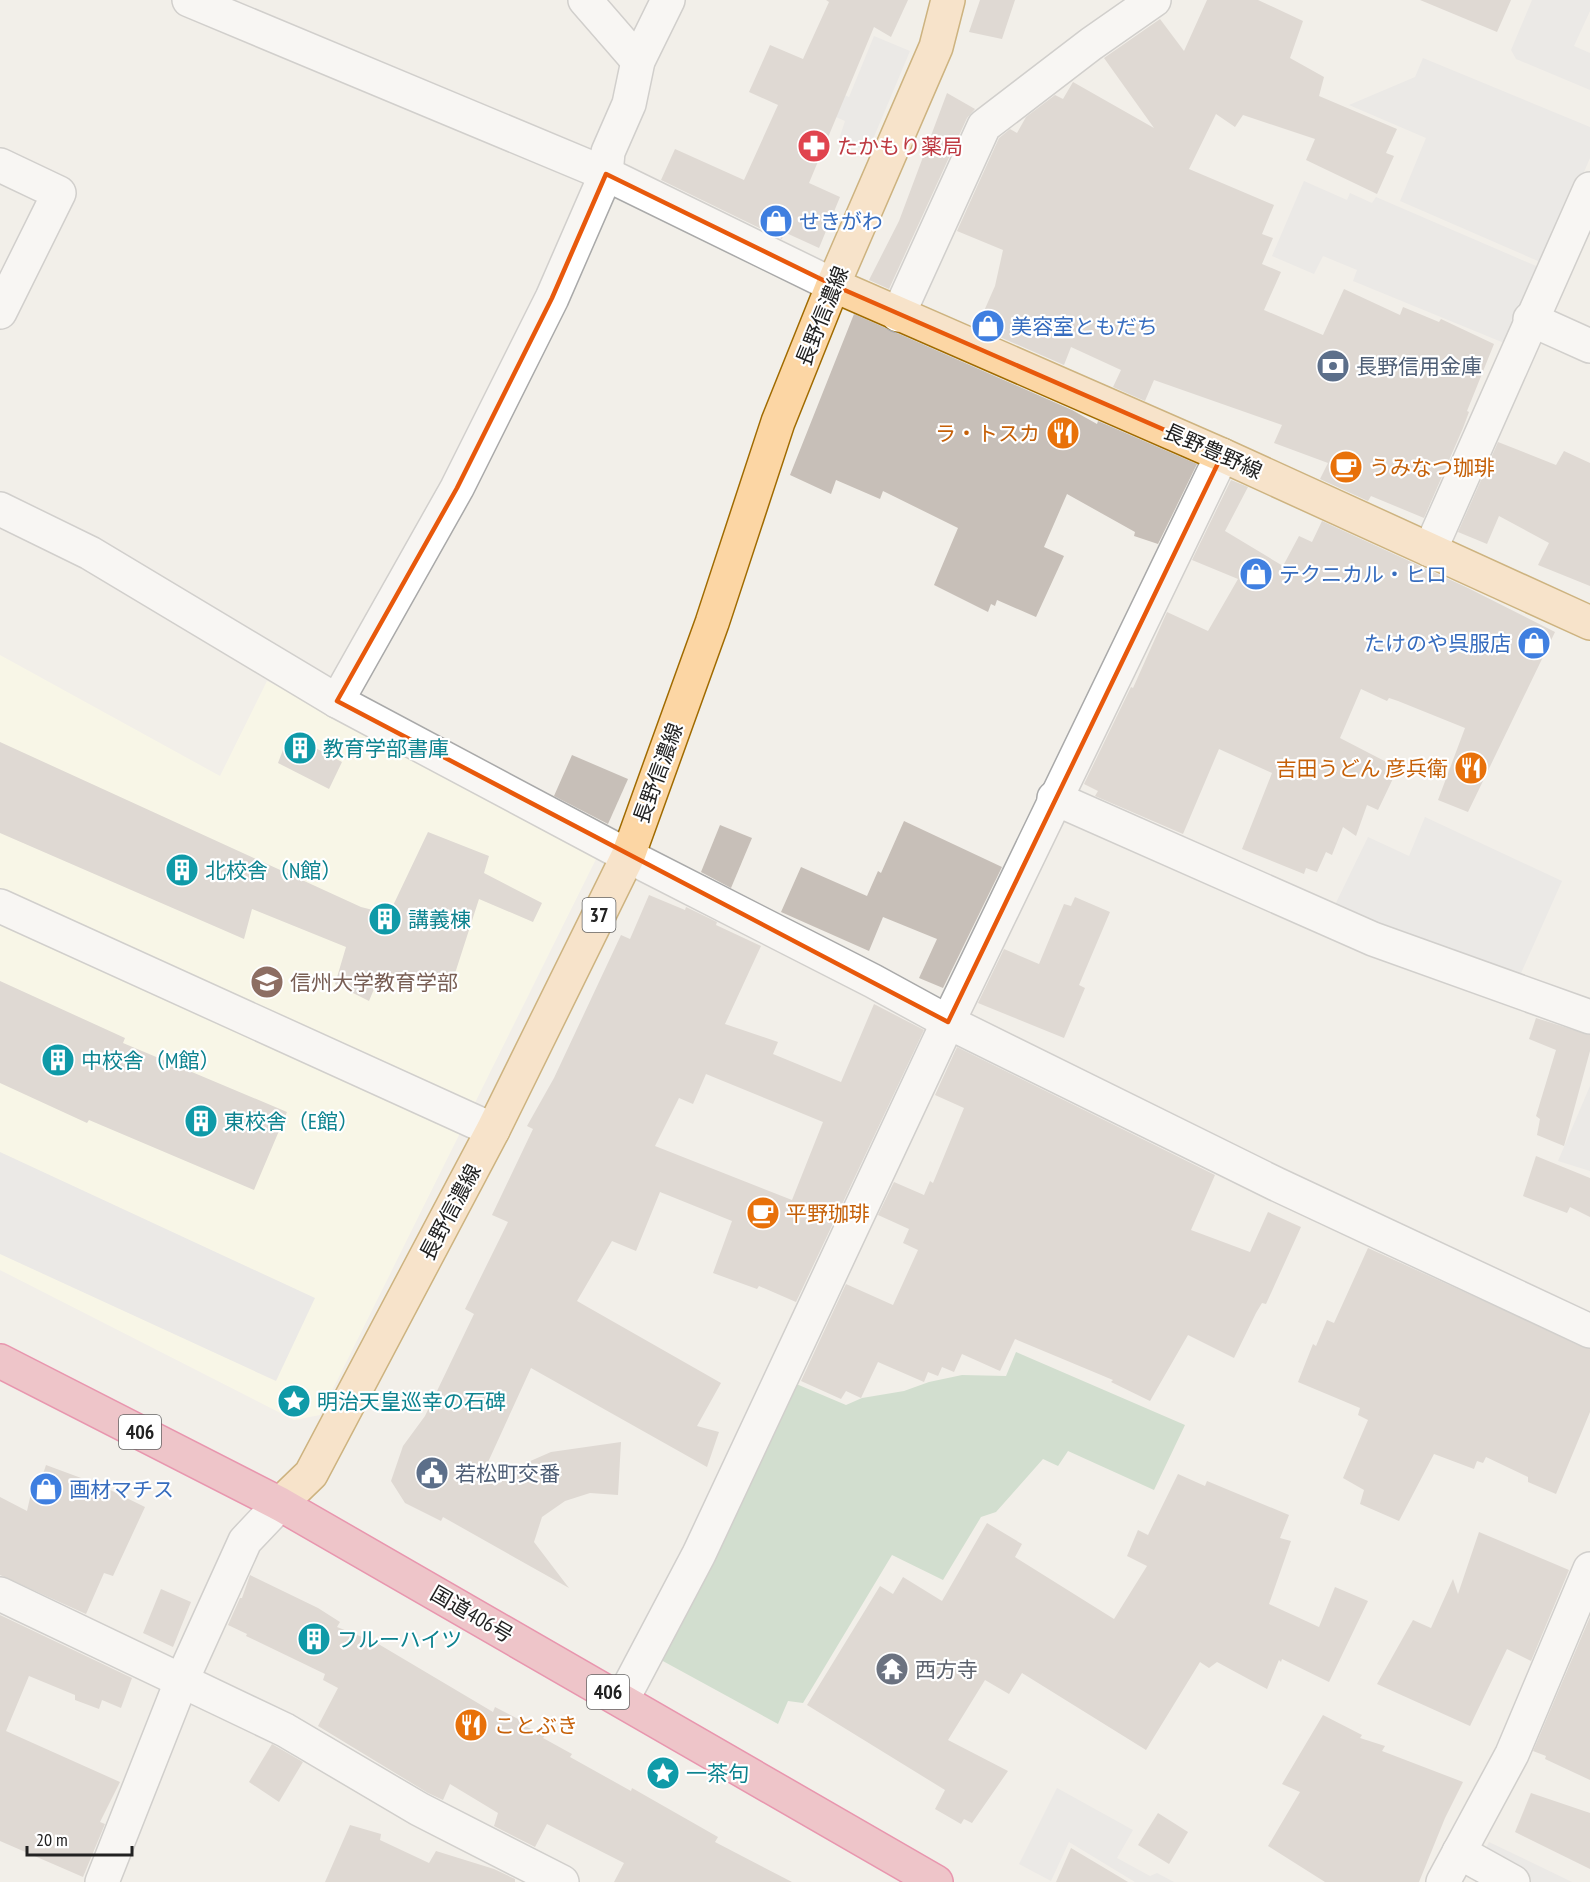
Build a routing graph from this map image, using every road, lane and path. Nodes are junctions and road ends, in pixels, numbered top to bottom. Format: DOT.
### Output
graph roads {
  1 [pos="189,0"];
  2 [pos="585,0"];
  3 [pos="668,0"];
  4 [pos="948,0"];
  5 [pos="1154,0"];
  6 [pos="638,61"];
  7 [pos="0,165"];
  8 [pos="606,174"];
  9 [pos="1590,189"];
  10 [pos="833,285"];
  11 [pos="0,312"];
  12 [pos="898,315"];
  13 [pos="1530,319"];
  14 [pos="1590,346"];
  15 [pos="1222,455"];
  16 [pos="0,510"];
  17 [pos="1430,550"];
  18 [pos="1590,622"];
  19 [pos="337,701"];
  20 [pos="1054,798"];
  21 [pos="628,856"];
  22 [pos="0,906"];
  23 [pos="1590,1017"];
  24 [pos="948,1022"];
  25 [pos="493,1130"];
  26 [pos="1590,1331"];
  27 [pos="0,1360"];
  28 [pos="280,1504"];
  29 [pos="1590,1569"];
  30 [pos="0,1594"];
  31 [pos="181,1682"];
  32 [pos="622,1700"];
  33 [pos="1459,1852"];
  34 [pos="102,1882"];
  35 [pos="562,1882"];
  36 [pos="936,1882"];
  37 [pos="1443,1882"];
  38 [pos="1513,1882"];
  1 -- 8 [label="street"];
  2 -- 6 [label="street"];
  3 -- 6 [label="street"];
  4 -- 10 [label="main road, 長野信濃線 / 37"];
  5 -- 12 [label="street"];
  6 -- 8 [label="street"];
  7 -- 11 [label="street"];
  8 -- 10 [label="street"];
  8 -- 19 [label="street"];
  9 -- 13 [label="street"];
  10 -- 12 [label="main road, 長野豊野線"];
  10 -- 21 [label="main road, 長野信濃線 / 37"];
  12 -- 15 [label="main road, 長野豊野線"];
  13 -- 14 [label="street"];
  13 -- 17 [label="street"];
  15 -- 17 [label="main road, 長野豊野線"];
  15 -- 20 [label="street"];
  16 -- 19 [label="street"];
  17 -- 18 [label="main road, 長野豊野線"];
  19 -- 21 [label="street"];
  20 -- 23 [label="street"];
  20 -- 24 [label="street"];
  21 -- 24 [label="street"];
  21 -- 25 [label="main road, 長野信濃線 / 37"];
  22 -- 25 [label="street"];
  24 -- 26 [label="street"];
  24 -- 32 [label="street"];
  25 -- 28 [label="main road, 長野信濃線 / 37"];
  27 -- 28 [label="highway, 国道406号 / 406"];
  28 -- 31 [label="street"];
  28 -- 32 [label="highway, 国道406号 / 406"];
  29 -- 33 [label="street"];
  30 -- 31 [label="street"];
  31 -- 34 [label="street"];
  31 -- 35 [label="street"];
  32 -- 36 [label="highway, 国道406号 / 406"];
  33 -- 37 [label="street"];
  33 -- 38 [label="street"];
}
